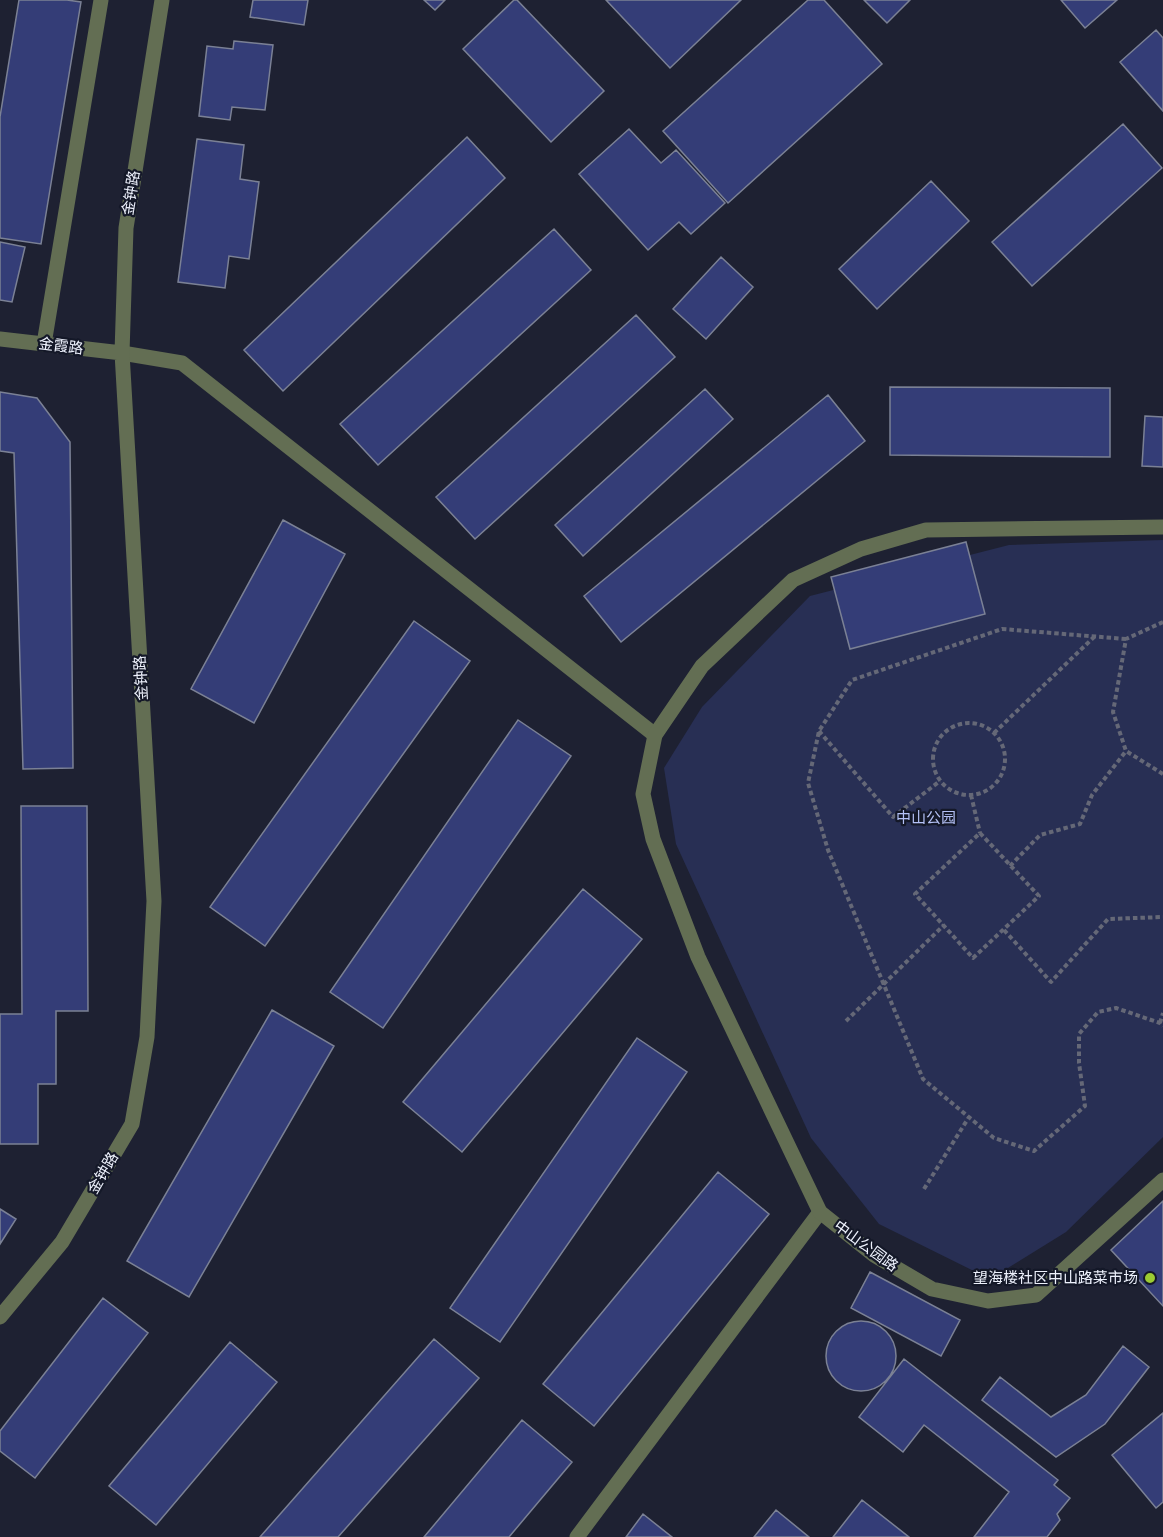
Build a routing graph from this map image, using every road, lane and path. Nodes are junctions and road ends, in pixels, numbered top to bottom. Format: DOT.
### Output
graph roads {
  1 [pos="101,0"];
  2 [pos="162,0"];
  3 [pos="0,339"];
  4 [pos="44,344"];
  5 [pos="122,353"];
  6 [pos="1163,527"];
  7 [pos="1163,622"];
  8 [pos="1095,637"];
  9 [pos="1126,639"];
  10 [pos="819,730"];
  11 [pos="994,733"];
  12 [pos="656,735"];
  13 [pos="1126,750"];
  14 [pos="1163,774"];
  15 [pos="940,781"];
  16 [pos="971,795"];
  17 [pos="981,833"];
  18 [pos="1010,866"];
  19 [pos="1163,917"];
  20 [pos="944,925"];
  21 [pos="1004,930"];
  22 [pos="884,984"];
  23 [pos="1163,1013"];
  24 [pos="846,1021"];
  25 [pos="1161,1024"];
  26 [pos="969,1117"];
  27 [pos="1163,1180"];
  28 [pos="924,1189"];
  29 [pos="820,1212"];
  30 [pos="0,1317"];
  31 [pos="577,1537"];
  1 -- 4 [label="street"];
  2 -- 5 [label="street, 金钟路"];
  3 -- 4 [label="street, 金霞路"];
  4 -- 5 [label="street, 金霞路"];
  5 -- 12 [label="street, 金霞路"];
  5 -- 30 [label="street, 金钟路"];
  6 -- 12 [label="street"];
  7 -- 9 [label="path"];
  8 -- 9 [label="path"];
  8 -- 10 [label="path"];
  8 -- 11 [label="path"];
  9 -- 13 [label="path"];
  10 -- 15 [label="path"];
  10 -- 22 [label="path"];
  11 -- 15 [label="path"];
  11 -- 16 [label="path"];
  12 -- 29 [label="street"];
  13 -- 14 [label="path"];
  13 -- 18 [label="path"];
  15 -- 16 [label="path"];
  16 -- 17 [label="path"];
  17 -- 18 [label="path"];
  17 -- 20 [label="path"];
  18 -- 21 [label="path"];
  19 -- 21 [label="path"];
  20 -- 21 [label="path"];
  20 -- 22 [label="path"];
  22 -- 24 [label="path"];
  22 -- 26 [label="path"];
  23 -- 25 [label="path"];
  25 -- 26 [label="path"];
  26 -- 28 [label="path"];
  27 -- 29 [label="street, 中山公园路"];
  29 -- 31 [label="street, 中山公园路"];
}
